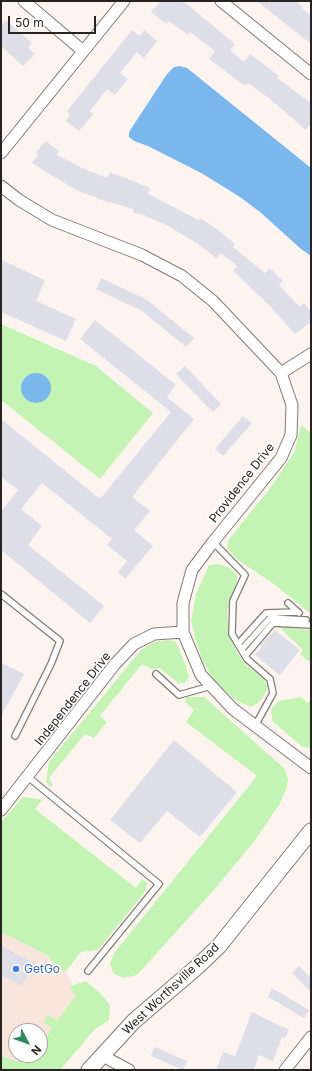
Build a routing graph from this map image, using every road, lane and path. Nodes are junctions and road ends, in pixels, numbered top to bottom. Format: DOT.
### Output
graph roads {
  1 [pos="24,1"];
  2 [pos="124,1"];
  3 [pos="221,1"];
  4 [pos="84,51"];
  5 [pos="311,74"];
  6 [pos="1,153"];
  7 [pos="1,186"];
  8 [pos="311,354"];
  9 [pos="281,373"];
  10 [pos="213,542"];
  11 [pos="1,594"];
  12 [pos="288,603"];
  13 [pos="298,612"];
  14 [pos="310,623"];
  15 [pos="183,632"];
  16 [pos="238,644"];
  17 [pos="242,649"];
  18 [pos="245,656"];
  19 [pos="156,674"];
  20 [pos="212,686"];
  21 [pos="255,726"];
  22 [pos="15,736"];
  23 [pos="311,768"];
  24 [pos="28,777"];
  25 [pos="1,810"];
  26 [pos="311,831"];
  27 [pos="88,971"];
  28 [pos="311,1037"];
  29 [pos="102,1055"];
  30 [pos="88,1070"];
  31 [pos="129,1070"];
  32 [pos="285,1070"];
  1 -- 4 [label="street"];
  2 -- 4 [label="street"];
  3 -- 5 [label="street"];
  4 -- 6 [label="street"];
  7 -- 9 [label="street, Providence Drive"];
  8 -- 9 [label="street"];
  9 -- 10 [label="street, Providence Drive"];
  10 -- 15 [label="street, Providence Drive"];
  10 -- 16 [label="lane"];
  11 -- 22 [label="lane"];
  12 -- 13 [label="lane"];
  13 -- 14 [label="lane"];
  13 -- 16 [label="lane"];
  14 -- 17 [label="lane"];
  14 -- 18 [label="lane"];
  15 -- 20 [label="street, Providence Drive"];
  15 -- 24 [label="street, Independence Drive"];
  16 -- 17 [label="lane"];
  17 -- 18 [label="lane"];
  18 -- 21 [label="lane"];
  19 -- 20 [label="lane"];
  20 -- 21 [label="street, Providence Drive"];
  21 -- 23 [label="street, Providence Drive"];
  24 -- 25 [label="street, Independence Drive"];
  24 -- 27 [label="lane"];
  26 -- 29 [label="main road, West Worthsville Road"];
  28 -- 32 [label="street"];
  29 -- 30 [label="main road, West Worthsville Road"];
  29 -- 31 [label="street"];
}
